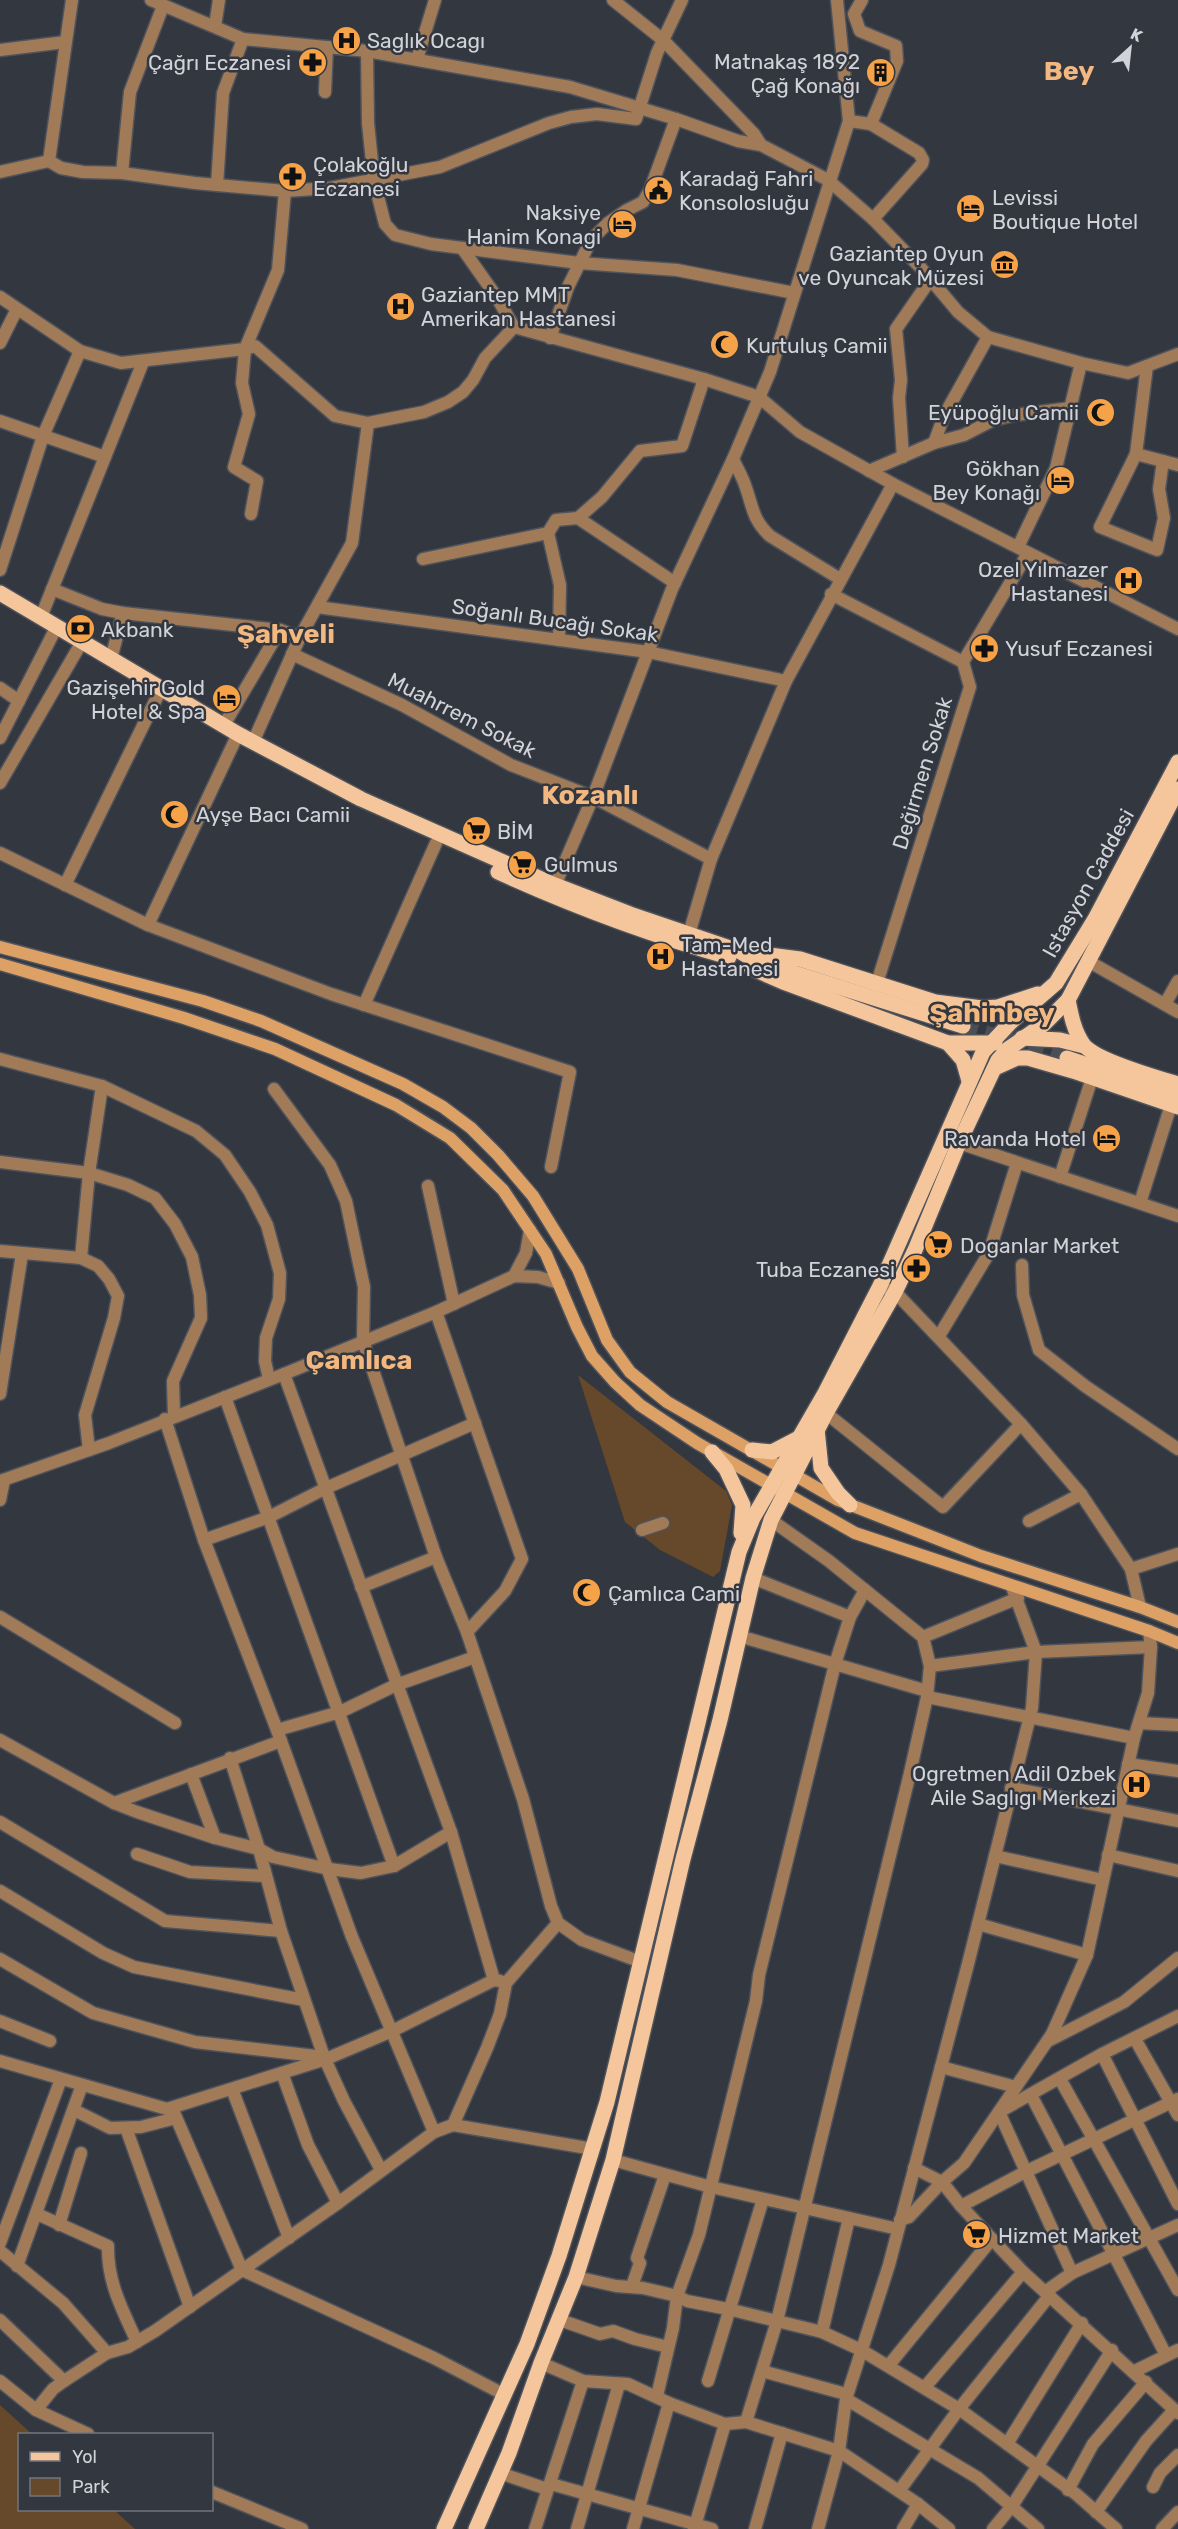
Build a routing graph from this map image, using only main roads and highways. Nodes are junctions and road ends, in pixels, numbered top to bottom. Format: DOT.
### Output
graph roads {
  1 [pos="0,593"];
  2 [pos="0,602"];
  3 [pos="55,631"];
  4 [pos="80,644"];
  5 [pos="160,691"];
  6 [pos="236,737"];
  7 [pos="1178,762"];
  8 [pos="1178,789"];
  9 [pos="1173,809"];
  10 [pos="0,947"];
  11 [pos="737,955"];
  12 [pos="0,964"];
  13 [pos="1043,993"];
  14 [pos="1068,1000"];
  15 [pos="963,1026"];
  16 [pos="1026,1037"];
  17 [pos="948,1043"];
  18 [pos="990,1044"];
  19 [pos="1084,1046"];
  20 [pos="1067,1058"];
  21 [pos="995,1068"];
  22 [pos="969,1081"];
  23 [pos="1178,1084"];
  24 [pos="1176,1102"];
  25 [pos="817,1430"];
  26 [pos="797,1439"];
  27 [pos="752,1450"];
  28 [pos="712,1452"];
  29 [pos="788,1470"];
  30 [pos="779,1488"];
  31 [pos="850,1505"];
  32 [pos="739,1552"];
  33 [pos="1178,1622"];
  34 [pos="1178,1643"];
  35 [pos="444,2529"];
  36 [pos="476,2529"];
  1 -- 3 [label="main road"];
  2 -- 3 [label="main road"];
  3 -- 4 [label="main road"];
  4 -- 5 [label="main road"];
  4 -- 5 [label="main road"];
  5 -- 6 [label="main road"];
  5 -- 6 [label="main road"];
  6 -- 11 [label="main road"];
  6 -- 11 [label="main road"];
  7 -- 13 [label="main road, Istasyon Caddesi"];
  8 -- 9 [label="main road"];
  9 -- 14 [label="main road"];
  10 -- 27 [label="main road"];
  11 -- 13 [label="main road"];
  11 -- 15 [label="main road"];
  11 -- 17 [label="main road"];
  12 -- 28 [label="main road"];
  13 -- 18 [label="main road, Istasyon Caddesi"];
  14 -- 16 [label="main road"];
  14 -- 19 [label="main road"];
  16 -- 18 [label="main road"];
  16 -- 19 [label="main road"];
  16 -- 21 [label="main road"];
  17 -- 18 [label="main road"];
  17 -- 22 [label="main road"];
  18 -- 22 [label="main road, Istasyon Caddesi"];
  19 -- 23 [label="main road"];
  20 -- 24 [label="main road"];
  21 -- 24 [label="main road"];
  21 -- 25 [label="main road"];
  22 -- 26 [label="main road, Istasyon Caddesi"];
  25 -- 29 [label="main road"];
  25 -- 31 [label="main road"];
  26 -- 27 [label="main road"];
  26 -- 29 [label="main road, Istasyon Caddesi"];
  27 -- 29 [label="main road"];
  28 -- 30 [label="main road"];
  28 -- 32 [label="main road"];
  29 -- 30 [label="main road"];
  29 -- 31 [label="main road"];
  30 -- 32 [label="main road"];
  30 -- 34 [label="main road"];
  30 -- 36 [label="main road"];
  31 -- 33 [label="main road"];
  32 -- 35 [label="main road"];
}
